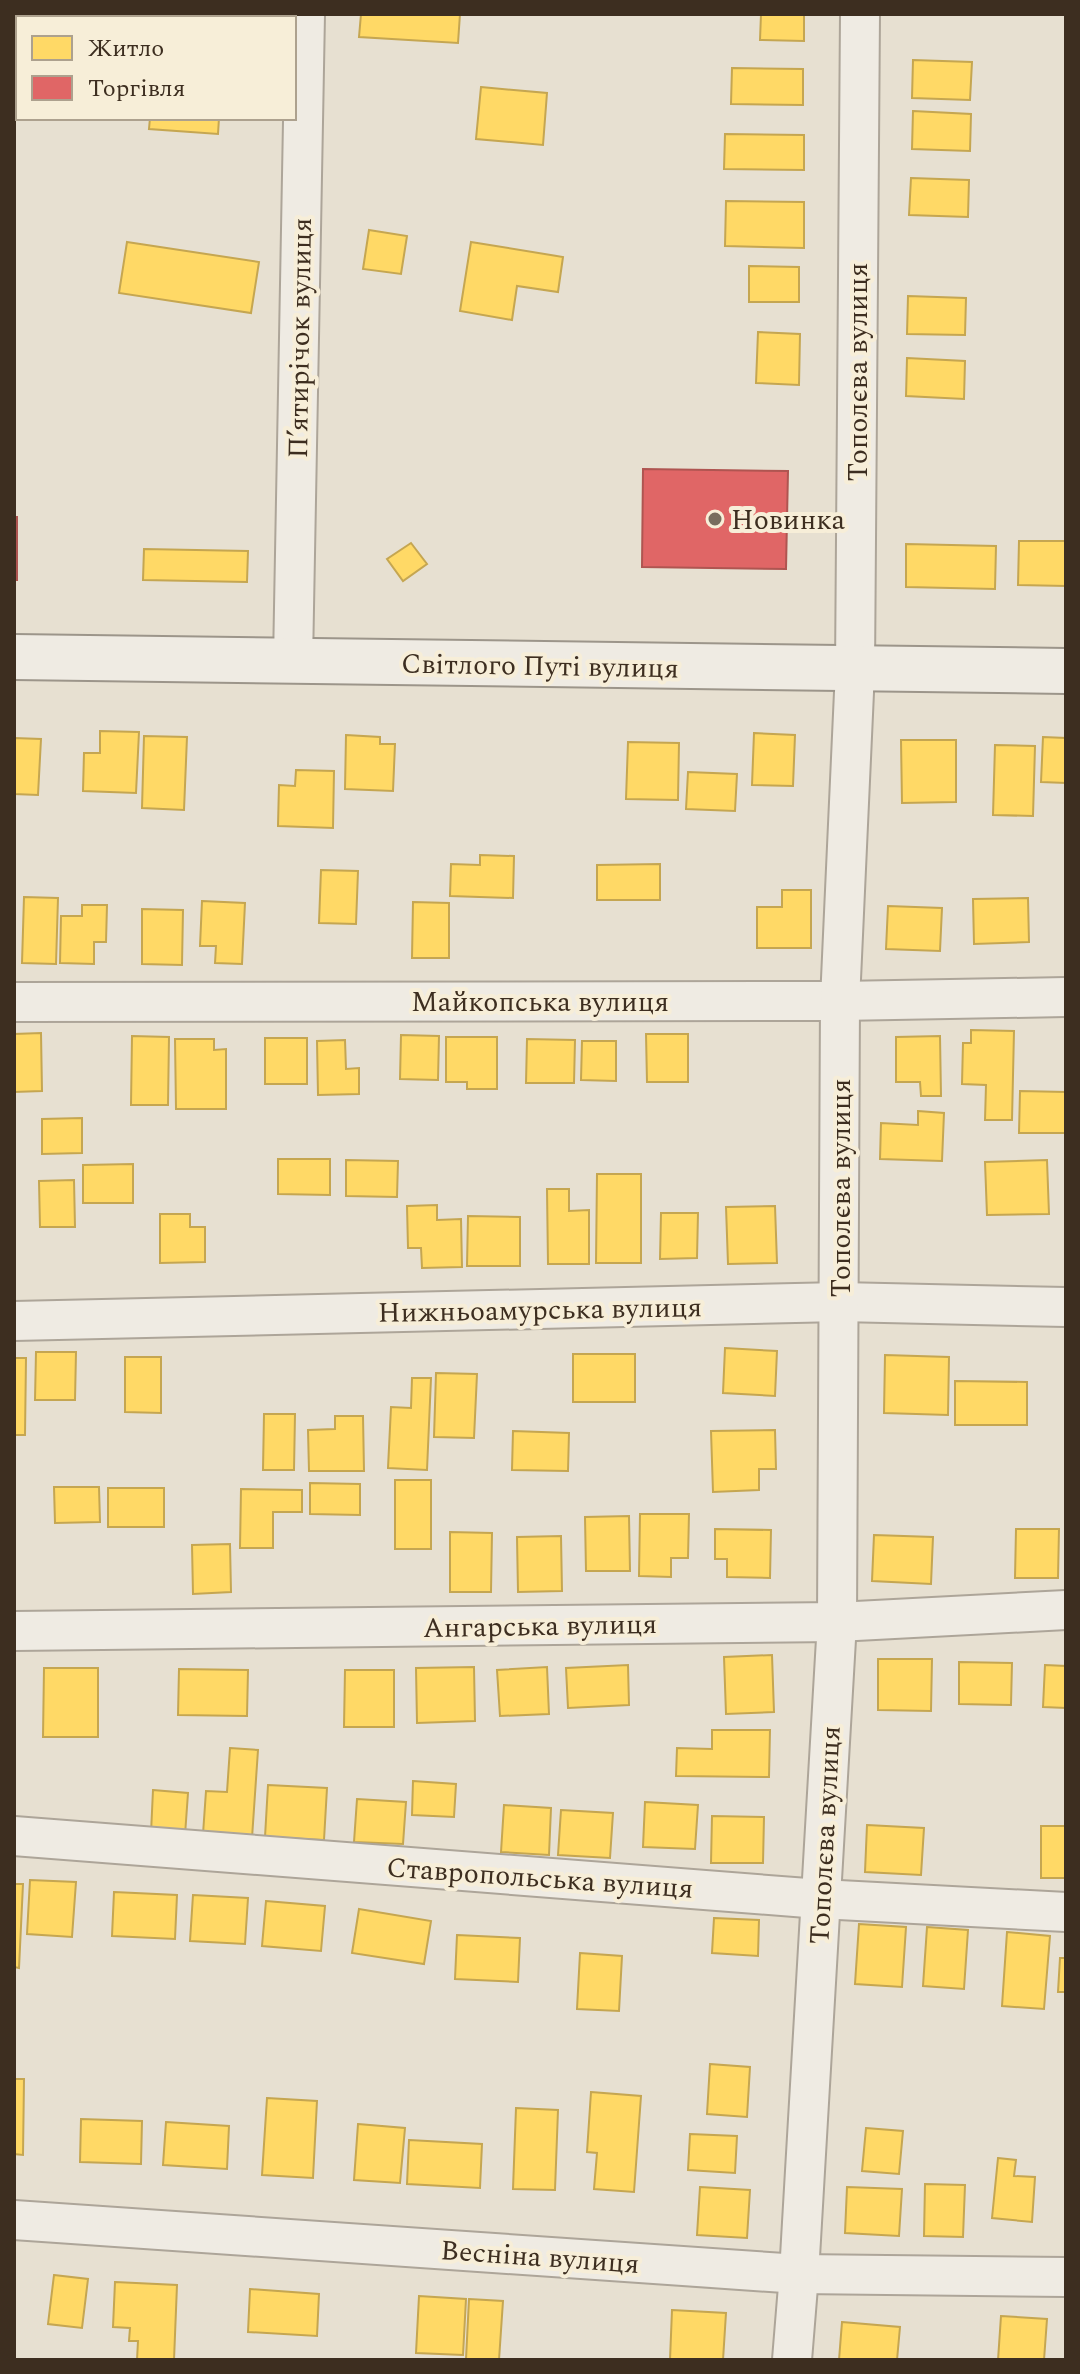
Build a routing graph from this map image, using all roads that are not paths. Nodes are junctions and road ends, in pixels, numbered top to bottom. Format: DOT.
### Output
graph roads {
  1 [pos="305,14"];
  2 [pos="860,14"];
  3 [pos="14,657"];
  4 [pos="293,662"];
  5 [pos="855,670"];
  6 [pos="1066,671"];
  7 [pos="1066,997"];
  8 [pos="840,1001"];
  9 [pos="14,1002"];
  10 [pos="840,1302"];
  11 [pos="1066,1307"];
  12 [pos="14,1321"];
  13 [pos="1066,1610"];
  14 [pos="837,1622"];
  15 [pos="14,1631"];
  16 [pos="14,1836"];
  17 [pos="820,1899"];
  18 [pos="1066,1912"];
  19 [pos="14,2220"];
  20 [pos="799,2274"];
  21 [pos="1066,2277"];
  22 [pos="792,2360"];
  1 -- 4 [label="street, П’ятирічок вулиця"];
  2 -- 5 [label="street, Тополєва вулиця"];
  3 -- 4 [label="main road, Світлого Путі вулиця"];
  4 -- 5 [label="main road, Світлого Путі вулиця"];
  5 -- 6 [label="main road, Світлого Путі вулиця"];
  5 -- 8 [label="street, Тополєва вулиця"];
  7 -- 8 [label="street, Майкопська вулиця"];
  8 -- 9 [label="street, Майкопська вулиця"];
  8 -- 10 [label="street, Тополєва вулиця"];
  10 -- 11 [label="street, Нижньоамурська вулиця"];
  10 -- 12 [label="street, Нижньоамурська вулиця"];
  10 -- 14 [label="street, Тополєва вулиця"];
  13 -- 14 [label="street, Ангарська вулиця"];
  14 -- 15 [label="street, Ангарська вулиця"];
  14 -- 17 [label="street, Тополєва вулиця"];
  16 -- 17 [label="street, Ставропольська вулиця"];
  17 -- 18 [label="street, Ставропольська вулиця"];
  17 -- 20 [label="street, Тополєва вулиця"];
  19 -- 20 [label="street, Весніна вулиця"];
  20 -- 21 [label="street, Весніна вулиця"];
  20 -- 22 [label="street, Тополєва вулиця"];
}
